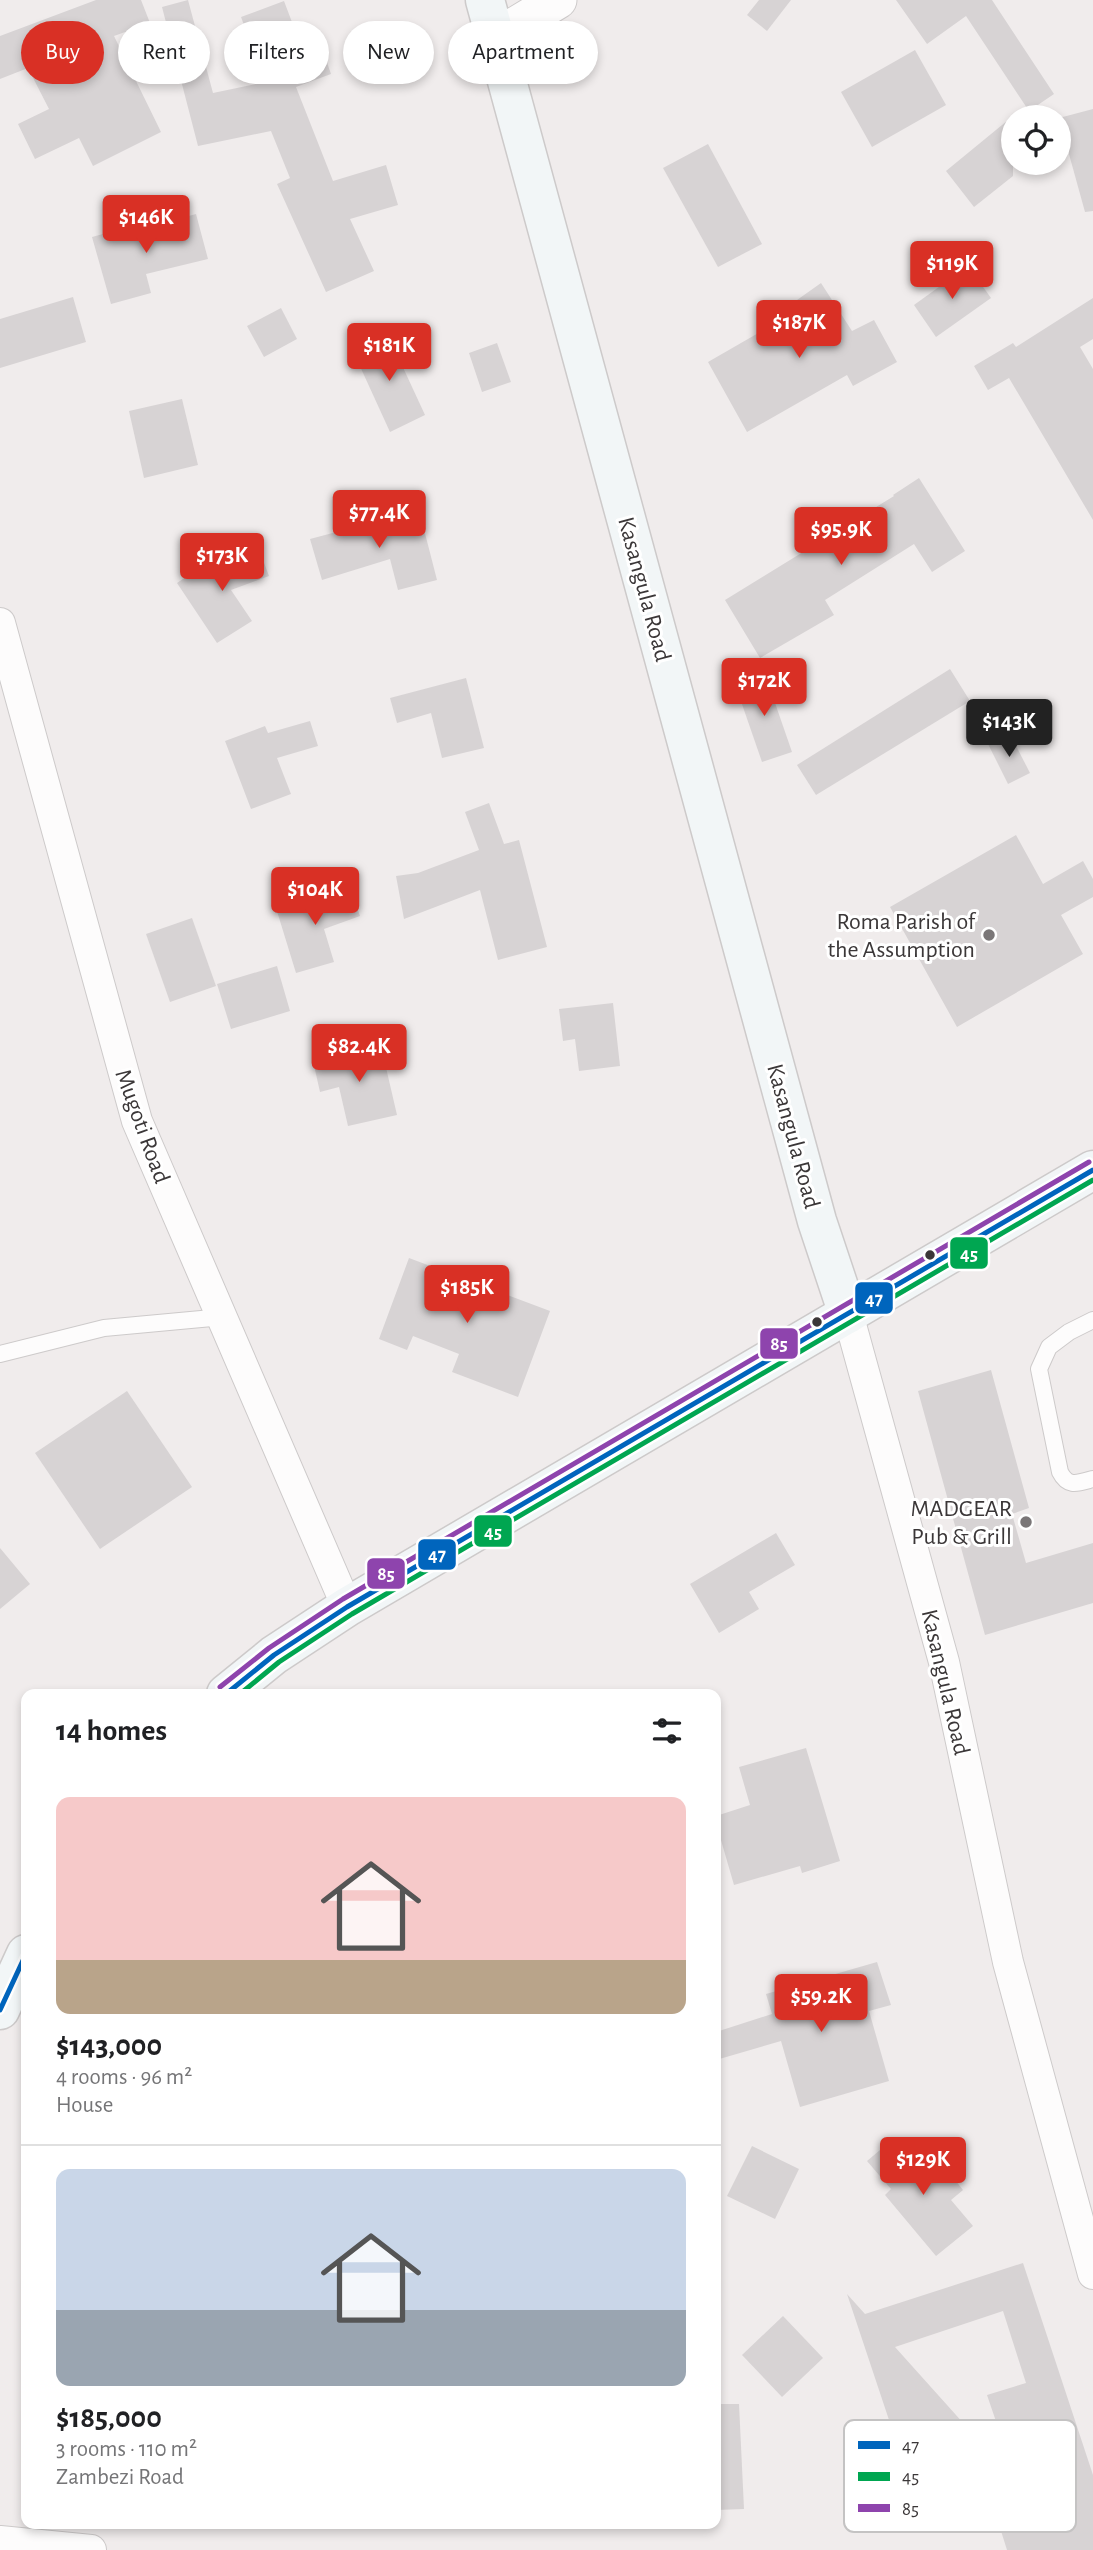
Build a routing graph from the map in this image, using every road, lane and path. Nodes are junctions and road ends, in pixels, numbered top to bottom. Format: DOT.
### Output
graph roads {
  1 [pos="485,0"];
  2 [pos="558,0"];
  3 [pos="491,21"];
  4 [pos="523,21"];
  5 [pos="508,84"];
  6 [pos="0,623"];
  7 [pos="1093,1170"];
  8 [pos="848,1314"];
  9 [pos="223,1317"];
  10 [pos="1093,1320"];
  11 [pos="0,1354"];
  12 [pos="1093,1479"];
  13 [pos="347,1607"];
  14 [pos="232,1689"];
  15 [pos="21,1965"];
  16 [pos="0,2010"];
  17 [pos="1093,2274"];
  18 [pos="0,2541"];
  19 [pos="91,2550"];
  1 -- 3 [label="main road, Kasangula Road"];
  2 -- 4 [label="street"];
  5 -- 8 [label="main road, Kasangula Road"];
  6 -- 9 [label="street, Mugoti Road"];
  7 -- 8 [label="main road"];
  8 -- 13 [label="main road"];
  8 -- 17 [label="street, Kasangula Road"];
  9 -- 11 [label="lane"];
  9 -- 13 [label="street, Mugoti Road"];
  10 -- 12 [label="lane"];
  13 -- 14 [label="main road"];
  15 -- 16 [label="main road"];
  18 -- 19 [label="street"];
}
